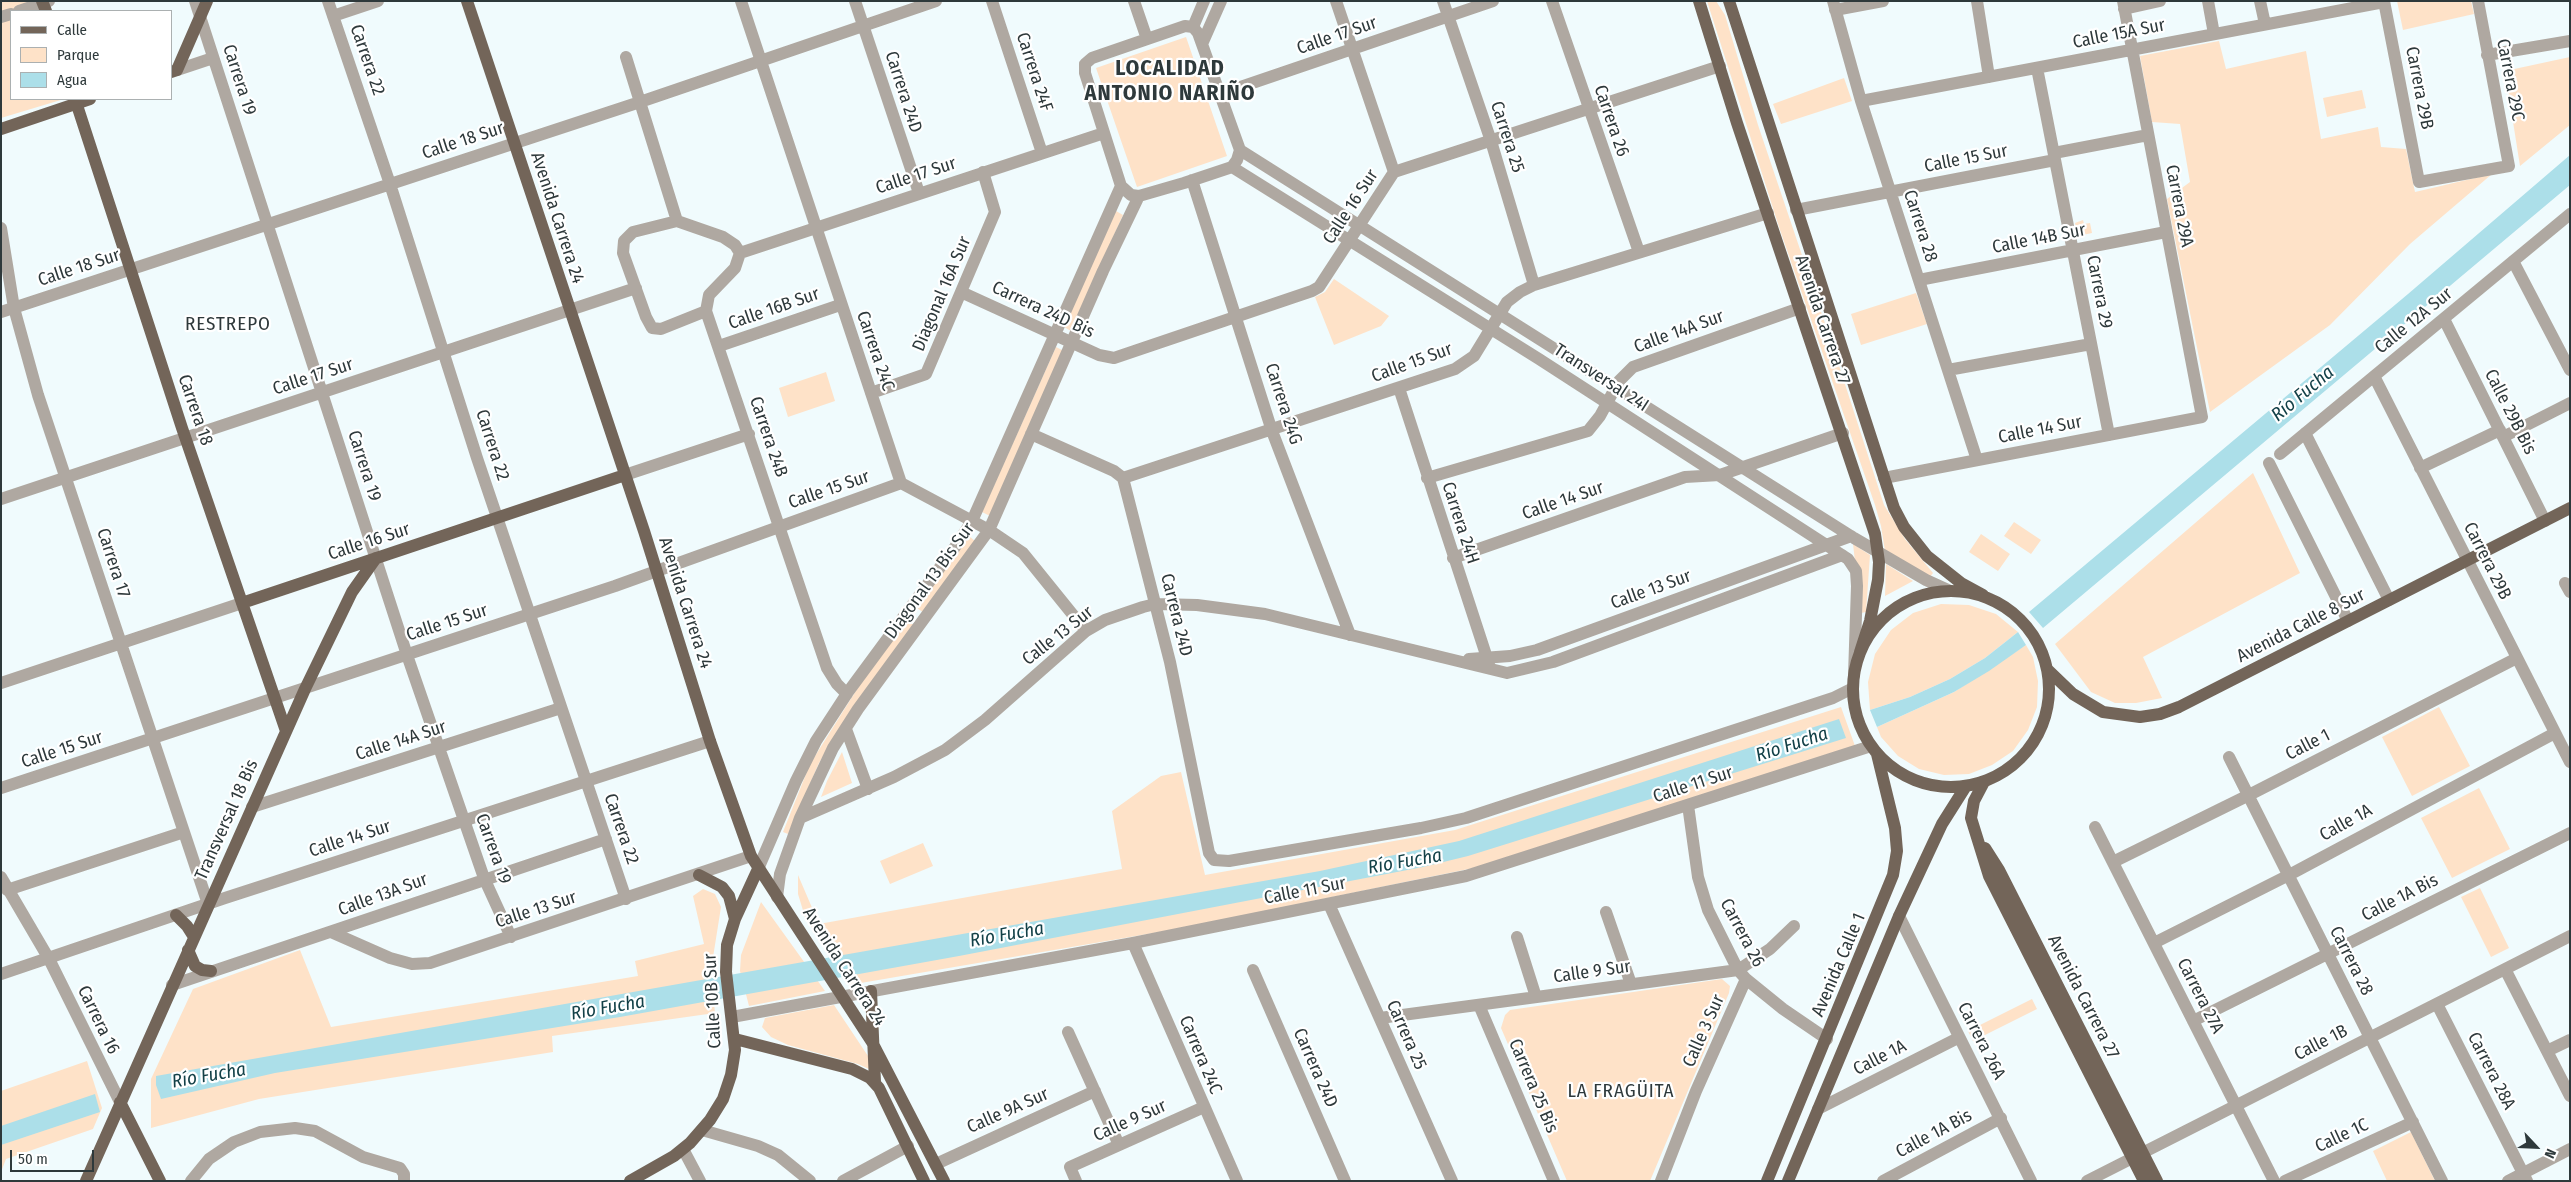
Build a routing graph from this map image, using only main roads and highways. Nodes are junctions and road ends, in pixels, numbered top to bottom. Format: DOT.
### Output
graph roads {
  1 [pos="206,1"];
  2 [pos="467,1"];
  3 [pos="1699,1"];
  4 [pos="1729,1"];
  5 [pos="174,71"];
  6 [pos="75,101"];
  7 [pos="1,129"];
  8 [pos="626,475"];
  9 [pos="2570,508"];
  10 [pos="376,558"];
  11 [pos="1983,595"];
  12 [pos="242,603"];
  13 [pos="1860,652"];
  14 [pos="2048,670"];
  15 [pos="286,731"];
  16 [pos="1874,750"];
  17 [pos="1984,782"];
  18 [pos="1966,786"];
  19 [pos="758,870"];
  20 [pos="699,875"];
  21 [pos="176,915"];
  22 [pos="734,919"];
  23 [pos="194,937"];
  24 [pos="188,950"];
  25 [pos="211,971"];
  26 [pos="871,991"];
  27 [pos="735,1039"];
  28 [pos="872,1042"];
  29 [pos="875,1082"];
  30 [pos="120,1102"];
  31 [pos="2138,1155"];
  32 [pos="86,1181"];
  33 [pos="160,1181"];
  34 [pos="630,1181"];
  35 [pos="924,1181"];
  36 [pos="944,1181"];
  37 [pos="1767,1181"];
  38 [pos="1788,1181"];
  39 [pos="2144,1181"];
  40 [pos="2157,1181"];
  1 -- 5 [label="main road"];
  2 -- 8 [label="main road, Avenida Carrera 24"];
  3 -- 13 [label="main road, Avenida Carrera 27"];
  4 -- 11 [label="main road, Avenida Carrera 27"];
  6 -- 7 [label="main road"];
  6 -- 12 [label="main road, Carrera 18"];
  8 -- 10 [label="main road, Calle 16 Sur"];
  8 -- 19 [label="main road, Avenida Carrera 24"];
  9 -- 14 [label="main road, Avenida Calle 8 Sur"];
  10 -- 12 [label="main road, Calle 16 Sur"];
  10 -- 15 [label="main road, Transversal 18 Bis"];
  11 -- 13 [label="main road"];
  11 -- 14 [label="main road"];
  12 -- 15 [label="main road, Carrera 18"];
  13 -- 16 [label="main road"];
  14 -- 17 [label="main road"];
  15 -- 23 [label="main road, Transversal 18 Bis"];
  16 -- 18 [label="main road"];
  16 -- 37 [label="main road, Avenida Calle 1"];
  17 -- 18 [label="main road"];
  17 -- 31 [label="main road, Avenida Carrera 27"];
  18 -- 38 [label="main road, Avenida Calle 1"];
  19 -- 22 [label="main road, Calle 10B Sur"];
  19 -- 28 [label="main road, Avenida Carrera 24"];
  20 -- 22 [label="main road"];
  21 -- 23 [label="main road"];
  22 -- 27 [label="main road, Calle 10B Sur"];
  23 -- 24 [label="main road, Transversal 18 Bis"];
  24 -- 25 [label="main road"];
  24 -- 30 [label="main road, Transversal 18 Bis"];
  26 -- 28 [label="main road"];
  27 -- 29 [label="main road"];
  27 -- 34 [label="main road, Calle 10B Sur"];
  28 -- 29 [label="main road"];
  28 -- 36 [label="main road, Avenida Carrera 24"];
  29 -- 35 [label="main road"];
  30 -- 32 [label="main road, Transversal 18 Bis"];
  30 -- 33 [label="main road, Carrera 16"];
  31 -- 39 [label="main road, Avenida Carrera 27"];
  31 -- 40 [label="main road, Avenida Carrera 27"];
}
